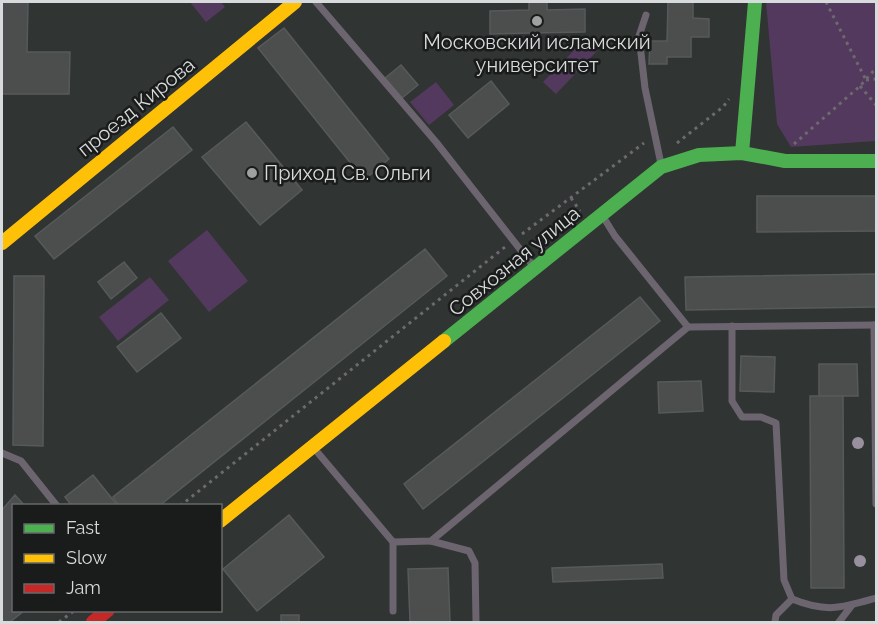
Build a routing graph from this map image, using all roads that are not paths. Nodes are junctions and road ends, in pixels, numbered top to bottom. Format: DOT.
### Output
graph roads {
  1 [pos="295,2"];
  2 [pos="316,2"];
  3 [pos="755,2"];
  4 [pos="646,15"];
  5 [pos="742,153"];
  6 [pos="661,161"];
  7 [pos="876,161"];
  8 [pos="602,215"];
  9 [pos="2,243"];
  10 [pos="536,269"];
  11 [pos="875,325"];
  12 [pos="732,326"];
  13 [pos="688,327"];
  14 [pos="313,447"];
  15 [pos="2,453"];
  16 [pos="55,504"];
  17 [pos="876,504"];
  18 [pos="222,519"];
  19 [pos="431,541"];
  20 [pos="393,542"];
  21 [pos="876,598"];
  22 [pos="792,599"];
  23 [pos="852,605"];
  24 [pos="393,611"];
  25 [pos="106,612"];
  26 [pos="93,622"];
  27 [pos="476,622"];
  28 [pos="775,622"];
  29 [pos="839,622"];
  1 -- 9 [label="street, проезд Кирова"];
  2 -- 10 [label="lane"];
  3 -- 5 [label="street"];
  4 -- 6 [label="lane"];
  5 -- 6 [label="street, Совхозная улица"];
  5 -- 7 [label="street, Совхозная улица"];
  6 -- 8 [label="street, Совхозная улица"];
  8 -- 10 [label="street, Совхозная улица"];
  8 -- 13 [label="lane"];
  10 -- 14 [label="street, Совхозная улица"];
  11 -- 12 [label="lane"];
  11 -- 17 [label="lane"];
  12 -- 13 [label="lane"];
  12 -- 22 [label="lane"];
  13 -- 19 [label="lane"];
  14 -- 18 [label="street, Совхозная улица"];
  14 -- 20 [label="lane"];
  15 -- 16 [label="lane"];
  19 -- 20 [label="lane"];
  19 -- 27 [label="lane"];
  20 -- 24 [label="lane"];
  21 -- 23 [label="lane"];
  22 -- 23 [label="lane"];
  22 -- 28 [label="lane"];
  23 -- 29 [label="lane"];
  25 -- 26 [label="street"];
}
